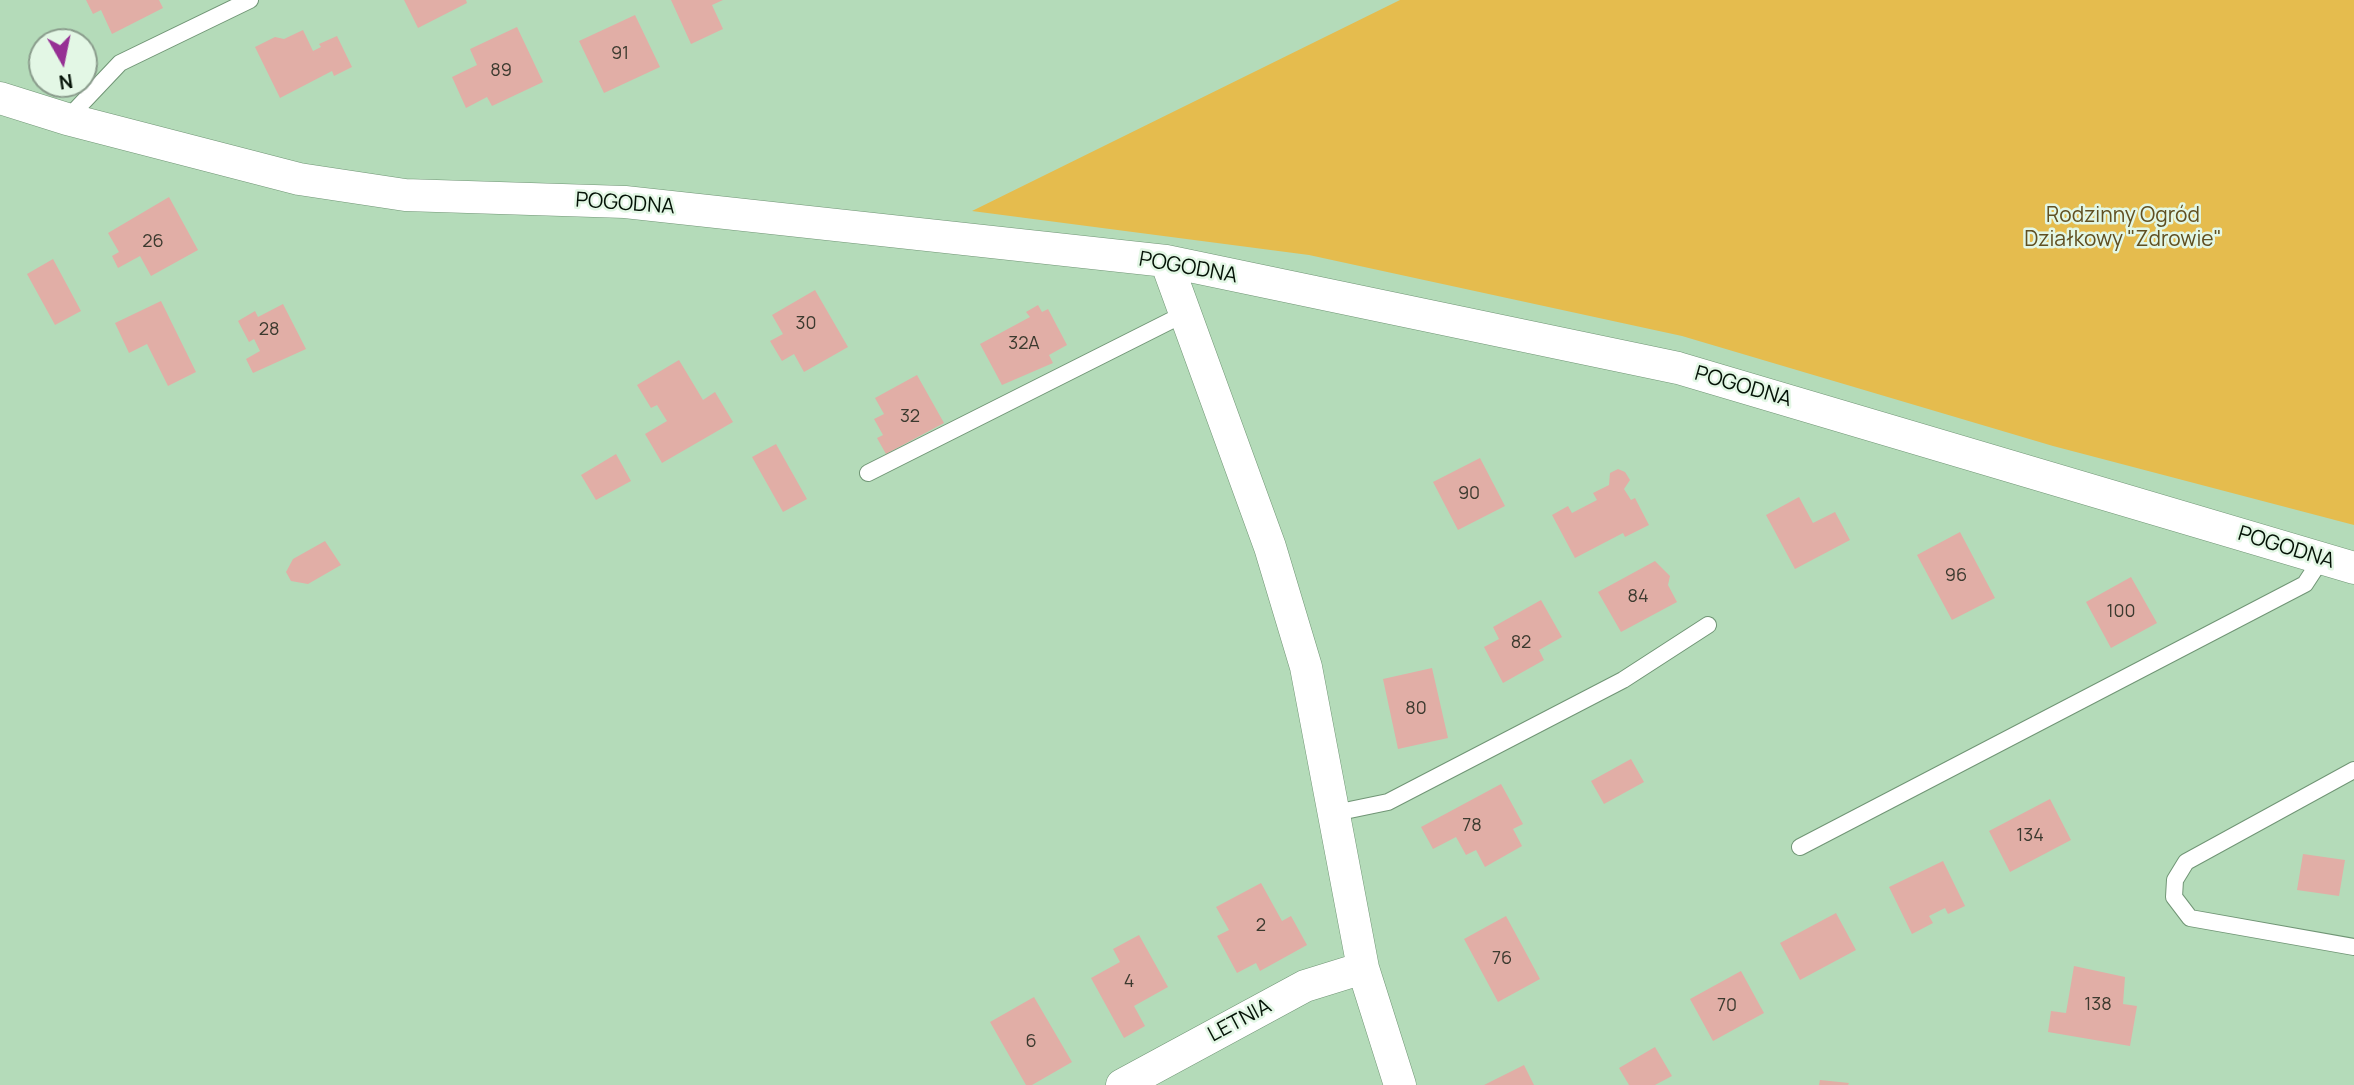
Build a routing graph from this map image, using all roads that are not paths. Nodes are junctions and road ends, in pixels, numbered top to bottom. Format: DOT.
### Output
graph roads {
  1 [pos="250,0"];
  2 [pos="0,98"];
  3 [pos="67,119"];
  4 [pos="1166,261"];
  5 [pos="1184,314"];
  6 [pos="868,473"];
  7 [pos="2322,558"];
  8 [pos="2354,568"];
  9 [pos="1708,625"];
  10 [pos="2354,769"];
  11 [pos="1335,813"];
  12 [pos="1800,847"];
  13 [pos="2354,947"];
  14 [pos="1363,968"];
  15 [pos="1122,1085"];
  16 [pos="1400,1085"];
  1 -- 3 [label="lane"];
  2 -- 3 [label="street, POGODNA"];
  3 -- 4 [label="street, POGODNA"];
  4 -- 5 [label="street"];
  4 -- 7 [label="street, POGODNA"];
  5 -- 6 [label="lane"];
  5 -- 11 [label="street"];
  7 -- 8 [label="street, POGODNA"];
  7 -- 12 [label="lane"];
  9 -- 11 [label="lane"];
  10 -- 13 [label="lane"];
  11 -- 14 [label="street"];
  14 -- 15 [label="street, LETNIA"];
  14 -- 16 [label="street"];
}
